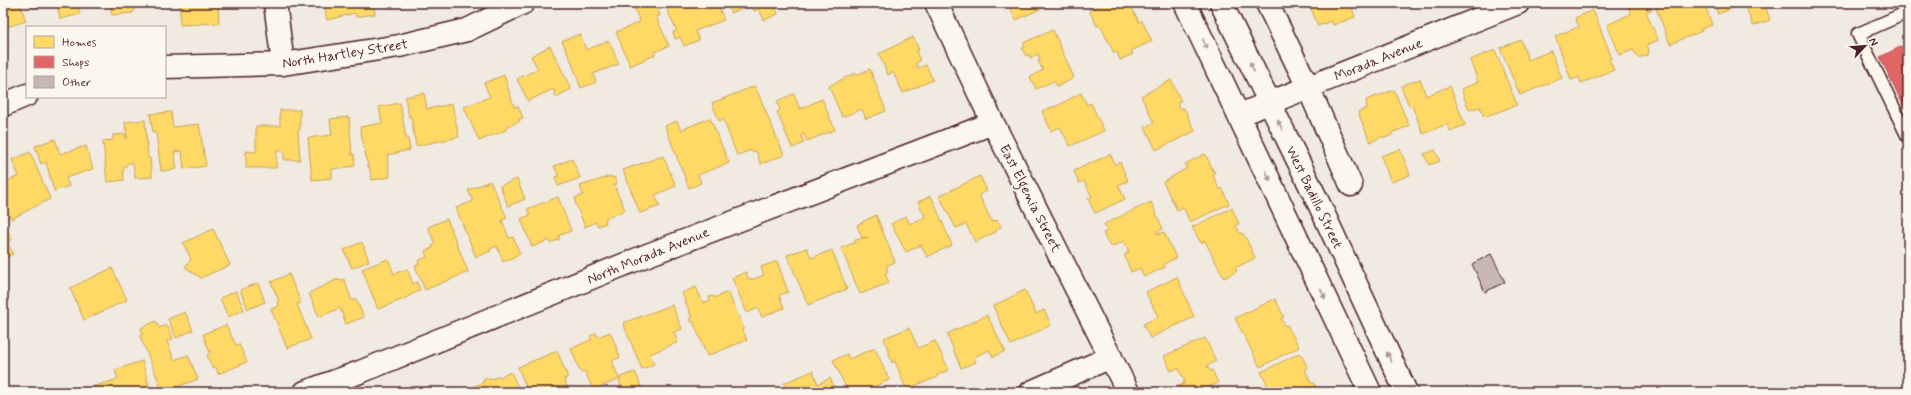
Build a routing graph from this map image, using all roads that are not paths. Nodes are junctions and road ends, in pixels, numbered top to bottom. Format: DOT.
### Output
graph roads {
  1 [pos="275,3"];
  2 [pos="936,3"];
  3 [pos="1185,3"];
  4 [pos="1221,3"];
  5 [pos="1267,3"];
  6 [pos="1518,3"];
  7 [pos="521,4"];
  8 [pos="1908,12"];
  9 [pos="283,64"];
  10 [pos="166,68"];
  11 [pos="1308,87"];
  12 [pos="26,95"];
  13 [pos="1269,102"];
  14 [pos="3,104"];
  15 [pos="1239,116"];
  16 [pos="993,123"];
  17 [pos="1908,137"];
  18 [pos="1351,185"];
  19 [pos="1111,357"];
  20 [pos="305,392"];
  21 [pos="1031,392"];
  22 [pos="1128,392"];
  23 [pos="1370,392"];
  24 [pos="1406,392"];
  1 -- 9 [label="street"];
  2 -- 16 [label="street, East Elgenia Street"];
  3 -- 15 [label="street, one-way"];
  13 -- 4 [label="street, West Badillo Street, one-way"];
  5 -- 11 [label="street"];
  6 -- 11 [label="street, Morada Avenue"];
  7 -- 9 [label="street, North Hartley Street"];
  8 -- 17 [label="lane"];
  9 -- 10 [label="street, North Hartley Street"];
  11 -- 13 [label="street, Morada Avenue"];
  11 -- 18 [label="street"];
  12 -- 14 [label="street"];
  13 -- 15 [label="street, Morada Avenue"];
  24 -- 13 [label="street, West Badillo Street, one-way"];
  15 -- 23 [label="street, one-way"];
  16 -- 19 [label="street, East Elgenia Street"];
  16 -- 20 [label="street, North Morada Avenue"];
  19 -- 21 [label="street"];
  19 -- 22 [label="street, East Elgenia Street"];
}
